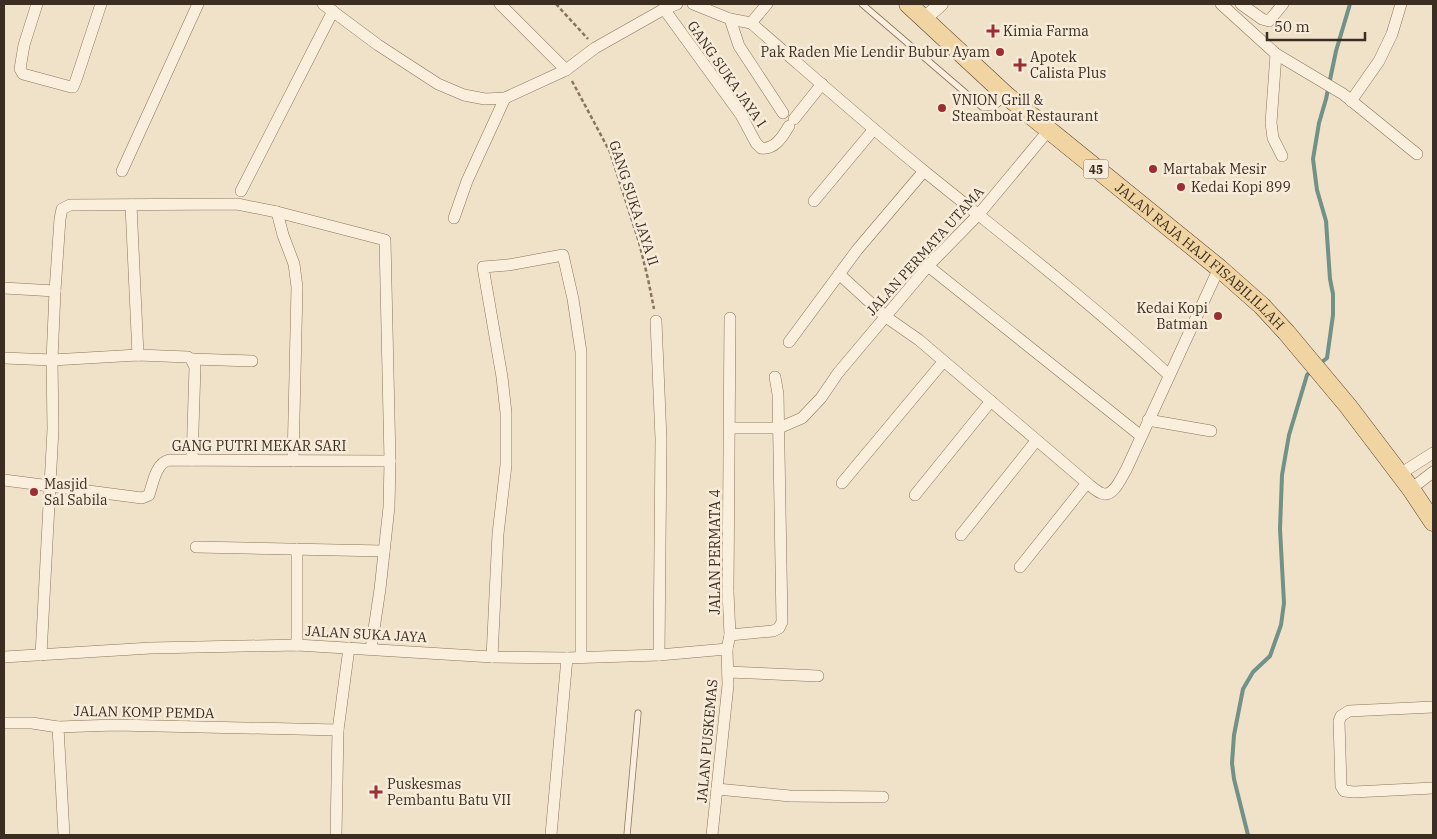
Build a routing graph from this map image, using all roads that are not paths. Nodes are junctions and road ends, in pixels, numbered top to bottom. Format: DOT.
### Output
graph roads {
  1 [pos="37,4"];
  2 [pos="101,4"];
  3 [pos="198,4"];
  4 [pos="323,4"];
  5 [pos="500,4"];
  6 [pos="677,4"];
  7 [pos="693,4"];
  8 [pos="767,4"];
  9 [pos="862,4"];
  10 [pos="908,4"];
  11 [pos="941,4"];
  12 [pos="1221,4"];
  13 [pos="1241,4"];
  14 [pos="1283,4"];
  15 [pos="1401,4"];
  16 [pos="664,9"];
  17 [pos="334,11"];
  18 [pos="730,19"];
  19 [pos="924,19"];
  20 [pos="750,23"];
  21 [pos="1276,54"];
  22 [pos="566,70"];
  23 [pos="822,84"];
  24 [pos="1007,96"];
  25 [pos="505,98"];
  26 [pos="1351,101"];
  27 [pos="783,113"];
  28 [pos="874,129"];
  29 [pos="1048,130"];
  30 [pos="1417,154"];
  31 [pos="1282,156"];
  32 [pos="122,171"];
  33 [pos="924,171"];
  34 [pos="241,191"];
  35 [pos="814,202"];
  36 [pos="131,205"];
  37 [pos="277,212"];
  38 [pos="980,214"];
  39 [pos="454,218"];
  40 [pos="928,266"];
  41 [pos="1219,268"];
  42 [pos="839,274"];
  43 [pos="4,288"];
  44 [pos="54,291"];
  45 [pos="886,317"];
  46 [pos="730,318"];
  47 [pos="656,321"];
  48 [pos="789,342"];
  49 [pos="138,356"];
  50 [pos="4,358"];
  51 [pos="191,359"];
  52 [pos="52,360"];
  53 [pos="252,361"];
  54 [pos="943,362"];
  55 [pos="1169,375"];
  56 [pos="775,377"];
  57 [pos="991,401"];
  58 [pos="1148,420"];
  59 [pos="730,428"];
  60 [pos="779,428"];
  61 [pos="1211,432"];
  62 [pos="1141,436"];
  63 [pos="1036,441"];
  64 [pos="1433,452"];
  65 [pos="192,460"];
  66 [pos="293,461"];
  67 [pos="390,461"];
  68 [pos="1433,472"];
  69 [pos="1400,474"];
  70 [pos="4,480"];
  71 [pos="842,483"];
  72 [pos="1087,483"];
  73 [pos="50,485"];
  74 [pos="1411,489"];
  75 [pos="915,495"];
  76 [pos="1433,522"];
  77 [pos="961,535"];
  78 [pos="196,547"];
  79 [pos="297,549"];
  80 [pos="384,551"];
  81 [pos="1020,567"];
  82 [pos="730,635"];
  83 [pos="297,645"];
  84 [pos="349,648"];
  85 [pos="371,649"];
  86 [pos="727,649"];
  87 [pos="659,655"];
  88 [pos="41,656"];
  89 [pos="4,657"];
  90 [pos="492,657"];
  91 [pos="580,657"];
  92 [pos="567,658"];
  93 [pos="728,672"];
  94 [pos="818,676"];
  95 [pos="1433,707"];
  96 [pos="638,713"];
  97 [pos="4,723"];
  98 [pos="58,727"];
  99 [pos="338,730"];
  100 [pos="1433,788"];
  101 [pos="717,789"];
  102 [pos="883,796"];
  103 [pos="64,835"];
  104 [pos="336,835"];
  105 [pos="551,835"];
  106 [pos="627,835"];
  107 [pos="712,835"];
  1 -- 2 [label="street"];
  3 -- 32 [label="street"];
  4 -- 17 [label="street"];
  5 -- 22 [label="street"];
  6 -- 16 [label="street"];
  7 -- 18 [label="street"];
  8 -- 20 [label="street"];
  9 -- 24 [label="lane"];
  10 -- 19 [label="main road, JALAN RAJA HAJI FISABILILLAH / 45"];
  11 -- 19 [label="street"];
  12 -- 21 [label="street"];
  13 -- 14 [label="street"];
  15 -- 26 [label="street"];
  16 -- 22 [label="street"];
  16 -- 23 [label="street, GANG SUKA JAYA I"];
  17 -- 25 [label="street"];
  17 -- 34 [label="street"];
  18 -- 20 [label="street"];
  18 -- 27 [label="street"];
  19 -- 24 [label="main road, JALAN RAJA HAJI FISABILILLAH / 45"];
  20 -- 23 [label="street"];
  21 -- 26 [label="street"];
  21 -- 31 [label="street"];
  22 -- 25 [label="street"];
  23 -- 28 [label="street"];
  24 -- 29 [label="main road, JALAN RAJA HAJI FISABILILLAH / 45"];
  25 -- 39 [label="street"];
  26 -- 30 [label="street"];
  28 -- 33 [label="street"];
  28 -- 35 [label="street"];
  29 -- 38 [label="street, JALAN PERMATA UTAMA"];
  29 -- 41 [label="main road, JALAN RAJA HAJI FISABILILLAH / 45"];
  33 -- 38 [label="street"];
  33 -- 42 [label="street"];
  36 -- 37 [label="street"];
  36 -- 44 [label="street"];
  36 -- 49 [label="street"];
  37 -- 66 [label="street"];
  37 -- 67 [label="street"];
  38 -- 40 [label="street, JALAN PERMATA UTAMA"];
  38 -- 55 [label="street"];
  40 -- 45 [label="street, JALAN PERMATA UTAMA"];
  40 -- 62 [label="street"];
  41 -- 55 [label="street"];
  41 -- 69 [label="main road, JALAN RAJA HAJI FISABILILLAH / 45"];
  42 -- 45 [label="street"];
  42 -- 48 [label="street"];
  43 -- 44 [label="street"];
  44 -- 52 [label="street"];
  45 -- 54 [label="street"];
  45 -- 60 [label="street, JALAN PERMATA UTAMA"];
  46 -- 59 [label="street, JALAN PERMATA 4"];
  47 -- 87 [label="street"];
  49 -- 51 [label="street"];
  49 -- 52 [label="street"];
  50 -- 52 [label="street"];
  51 -- 53 [label="street"];
  51 -- 65 [label="street"];
  52 -- 73 [label="street"];
  54 -- 57 [label="street"];
  54 -- 71 [label="street"];
  55 -- 58 [label="street"];
  56 -- 60 [label="street"];
  57 -- 63 [label="street"];
  57 -- 75 [label="street"];
  58 -- 61 [label="street"];
  58 -- 62 [label="street"];
  59 -- 60 [label="street"];
  59 -- 82 [label="street, JALAN PERMATA 4"];
  60 -- 82 [label="street"];
  62 -- 72 [label="street"];
  63 -- 72 [label="street"];
  63 -- 77 [label="street"];
  64 -- 69 [label="street"];
  65 -- 66 [label="street, GANG PUTRI MEKAR SARI"];
  65 -- 73 [label="street, GANG PUTRI MEKAR SARI"];
  66 -- 67 [label="street, GANG PUTRI MEKAR SARI"];
  67 -- 80 [label="street"];
  68 -- 74 [label="street"];
  69 -- 74 [label="main road, JALAN RAJA HAJI FISABILILLAH / 45"];
  70 -- 73 [label="street, GANG PUTRI MEKAR SARI"];
  72 -- 81 [label="street"];
  73 -- 88 [label="street"];
  74 -- 76 [label="main road, JALAN RAJA HAJI FISABILILLAH / 45"];
  78 -- 79 [label="street"];
  79 -- 80 [label="street"];
  79 -- 83 [label="street"];
  80 -- 85 [label="street"];
  82 -- 86 [label="street, JALAN PERMATA 4"];
  83 -- 84 [label="street, JALAN SUKA JAYA"];
  83 -- 88 [label="street, JALAN SUKA JAYA"];
  84 -- 85 [label="street, JALAN SUKA JAYA"];
  84 -- 99 [label="street"];
  85 -- 90 [label="street, JALAN SUKA JAYA"];
  86 -- 87 [label="street, JALAN SUKA JAYA"];
  86 -- 93 [label="street, JALAN PUSKEMAS"];
  87 -- 91 [label="street, JALAN SUKA JAYA"];
  88 -- 89 [label="street, JALAN SUKA JAYA"];
  90 -- 91 [label="street"];
  90 -- 92 [label="street, JALAN SUKA JAYA"];
  91 -- 92 [label="street, JALAN SUKA JAYA"];
  92 -- 105 [label="street"];
  93 -- 94 [label="street"];
  93 -- 101 [label="street, JALAN PUSKEMAS"];
  95 -- 100 [label="street"];
  96 -- 106 [label="lane"];
  97 -- 98 [label="street"];
  98 -- 99 [label="street, JALAN KOMP PEMDA"];
  98 -- 103 [label="street, JALAN KOMP PEMDA"];
  99 -- 104 [label="street"];
  101 -- 102 [label="street"];
  101 -- 107 [label="street, JALAN PUSKEMAS"];
}
